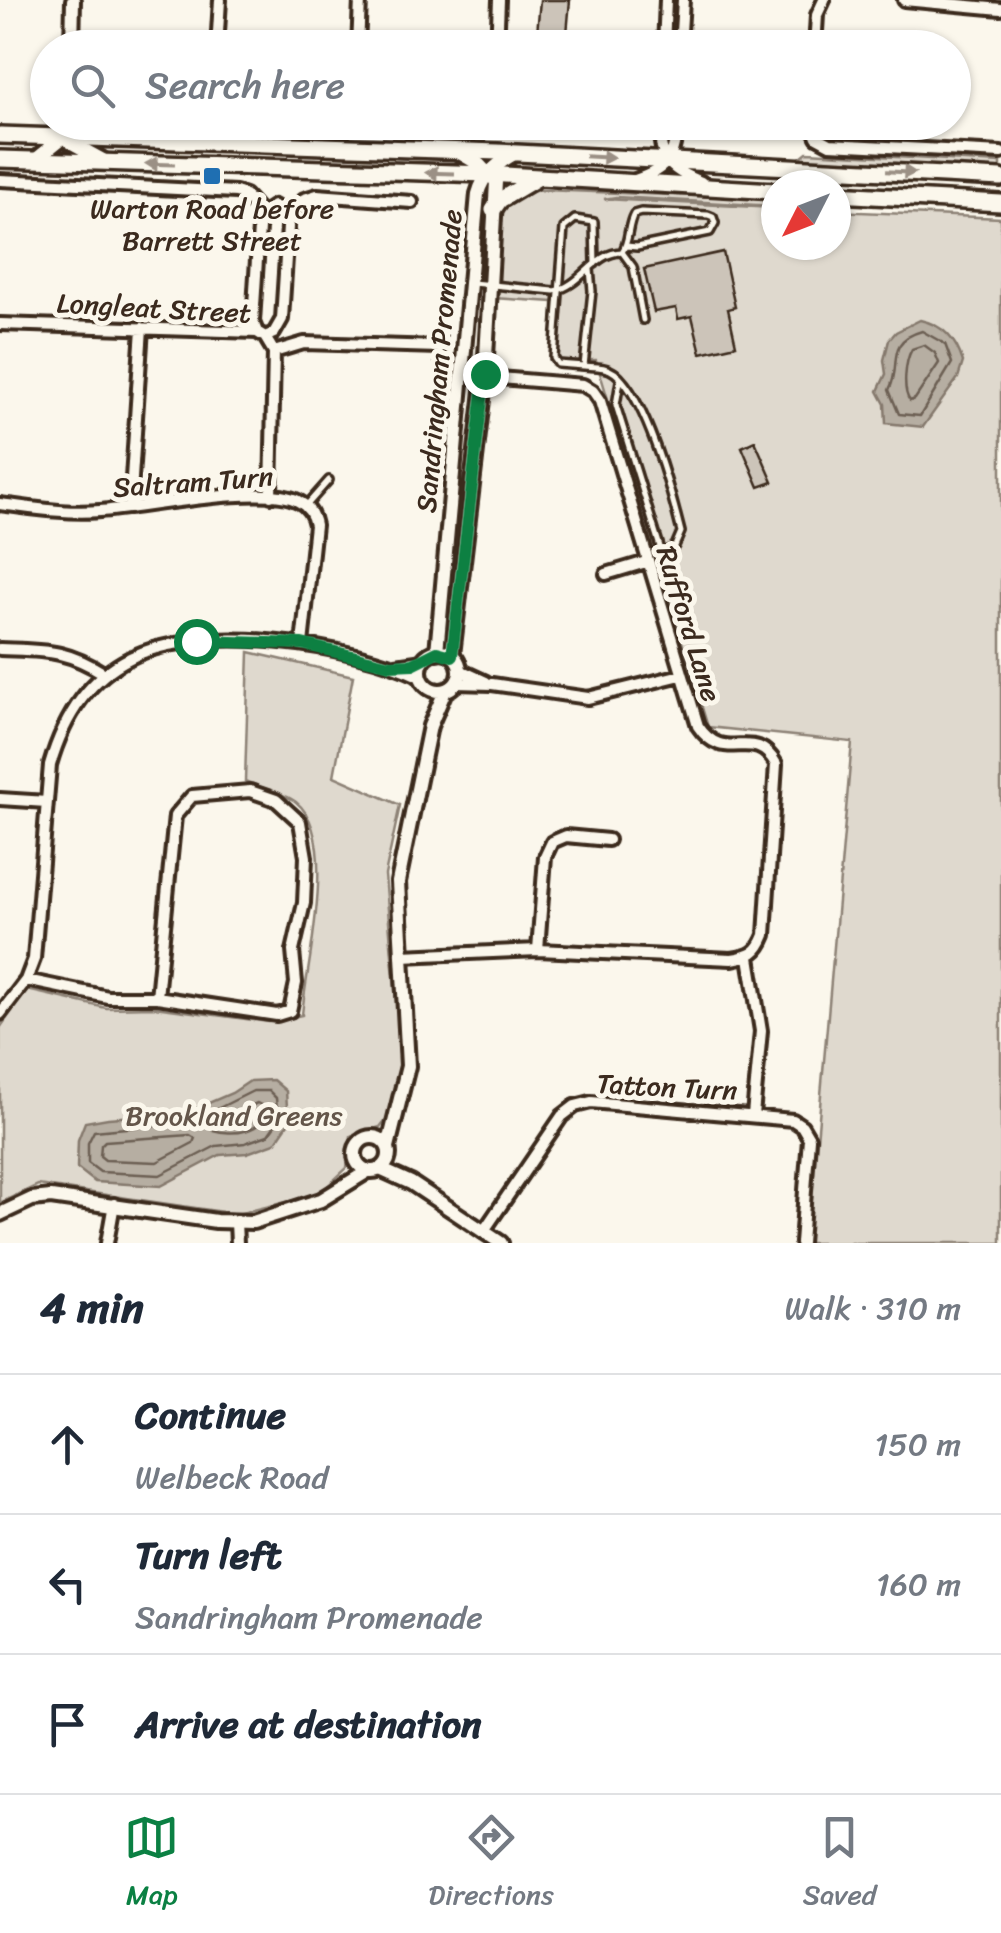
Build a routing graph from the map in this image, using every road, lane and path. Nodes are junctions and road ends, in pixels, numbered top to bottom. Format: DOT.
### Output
graph roads {
  1 [pos="73,0"];
  2 [pos="220,0"];
  3 [pos="360,0"];
  4 [pos="499,0"];
  5 [pos="666,0"];
  6 [pos="683,0"];
  7 [pos="824,0"];
  8 [pos="904,0"];
  9 [pos="941,2"];
  10 [pos="1001,9"];
  11 [pos="72,30"];
  12 [pos="218,30"];
  13 [pos="359,30"];
  14 [pos="498,30"];
  15 [pos="665,30"];
  16 [pos="681,30"];
  17 [pos="816,30"];
  18 [pos="30,133"];
  19 [pos="0,135"];
  20 [pos="54,140"];
  21 [pos="74,140"];
  22 [pos="260,140"];
  23 [pos="659,140"];
  24 [pos="675,140"];
  25 [pos="824,140"];
  26 [pos="456,150"];
  27 [pos="516,153"];
  28 [pos="1001,153"];
  29 [pos="0,159"];
  30 [pos="35,160"];
  31 [pos="668,160"];
  32 [pos="110,162"];
  33 [pos="488,174"];
  34 [pos="537,178"];
  35 [pos="1001,178"];
  36 [pos="0,180"];
  37 [pos="628,182"];
  38 [pos="716,187"];
  39 [pos="761,189"];
  40 [pos="851,195"];
  41 [pos="412,202"];
  42 [pos="1001,203"];
  43 [pos="493,210"];
  44 [pos="262,214"];
  45 [pos="287,215"];
  46 [pos="624,249"];
  47 [pos="593,267"];
  48 [pos="471,283"];
  49 [pos="489,285"];
  50 [pos="561,290"];
  51 [pos="643,320"];
  52 [pos="0,323"];
  53 [pos="142,328"];
  54 [pos="442,332"];
  55 [pos="261,334"];
  56 [pos="440,347"];
  57 [pos="274,352"];
  58 [pos="440,361"];
  59 [pos="584,366"];
  60 [pos="485,374"];
  61 [pos="464,375"];
  62 [pos="620,381"];
  63 [pos="330,480"];
  64 [pos="270,496"];
  65 [pos="0,504"];
  66 [pos="306,506"];
  67 [pos="130,508"];
  68 [pos="646,562"];
  69 [pos="606,574"];
  70 [pos="302,644"];
  71 [pos="0,648"];
  72 [pos="437,652"];
  73 [pos="452,656"];
  74 [pos="423,661"];
  75 [pos="390,665"];
  76 [pos="106,674"];
  77 [pos="681,675"];
  78 [pos="425,682"];
  79 [pos="454,682"];
  80 [pos="430,726"];
  81 [pos="0,799"];
  82 [pos="47,802"];
  83 [pos="608,840"];
  84 [pos="538,950"];
  85 [pos="402,956"];
  86 [pos="749,957"];
  87 [pos="26,980"];
  88 [pos="157,997"];
  89 [pos="0,1014"];
  90 [pos="398,1110"];
  91 [pos="753,1115"];
  92 [pos="366,1137"];
  93 [pos="388,1152"];
  94 [pos="354,1156"];
  95 [pos="374,1170"];
  96 [pos="411,1183"];
  97 [pos="333,1191"];
  98 [pos="114,1204"];
  99 [pos="0,1214"];
  100 [pos="236,1222"];
  101 [pos="483,1232"];
  102 [pos="106,1243"];
  103 [pos="237,1243"];
  104 [pos="501,1243"];
  105 [pos="800,1243"];
  1 -- 11 [label="street"];
  2 -- 12 [label="street"];
  3 -- 13 [label="street"];
  4 -- 14 [label="street"];
  5 -- 15 [label="street"];
  6 -- 16 [label="street"];
  7 -- 17 [label="street"];
  8 -- 9 [label="street"];
  9 -- 10 [label="street"];
  18 -- 19 [label="main road"];
  20 -- 30 [label="street"];
  21 -- 32 [label="street"];
  22 -- 26 [label="main road"];
  23 -- 31 [label="street"];
  24 -- 31 [label="street"];
  25 -- 28 [label="street"];
  26 -- 27 [label="main road"];
  26 -- 33 [label="street"];
  27 -- 31 [label="main road, one-way"];
  27 -- 33 [label="street"];
  29 -- 30 [label="main road"];
  30 -- 32 [label="main road"];
  31 -- 35 [label="main road, one-way"];
  31 -- 37 [label="street"];
  31 -- 38 [label="street"];
  33 -- 32 [label="main road, one-way"];
  33 -- 34 [label="main road"];
  33 -- 43 [label="street, Sandringham Promenade"];
  33 -- 48 [label="street, Sandringham Promenade"];
  34 -- 37 [label="main road"];
  34 -- 43 [label="main road"];
  36 -- 44 [label="street"];
  37 -- 38 [label="main road"];
  38 -- 39 [label="main road"];
  40 -- 42 [label="main road"];
  41 -- 45 [label="street"];
  43 -- 49 [label="street, Sandringham Promenade"];
  44 -- 45 [label="street"];
  44 -- 55 [label="street"];
  45 -- 55 [label="street"];
  46 -- 46 [label="lane"];
  46 -- 47 [label="lane"];
  46 -- 51 [label="lane"];
  47 -- 50 [label="lane"];
  47 -- 50 [label="lane"];
  47 -- 59 [label="lane"];
  48 -- 49 [label="lane"];
  48 -- 61 [label="street, Sandringham Promenade"];
  49 -- 50 [label="lane"];
  49 -- 60 [label="street, Sandringham Promenade"];
  50 -- 59 [label="lane"];
  52 -- 53 [label="street, Longleat Street"];
  53 -- 55 [label="street, Longleat Street"];
  53 -- 67 [label="street"];
  54 -- 56 [label="lane"];
  55 -- 57 [label="street, Longleat Street"];
  56 -- 57 [label="street"];
  56 -- 58 [label="lane"];
  57 -- 64 [label="street, Longleat Street"];
  59 -- 62 [label="lane"];
  60 -- 61 [label="street, Rufford Lane"];
  60 -- 68 [label="street, Rufford Lane"];
  60 -- 73 [label="street, Sandringham Promenade"];
  61 -- 72 [label="street, Sandringham Promenade"];
  62 -- 62 [label="lane"];
  63 -- 66 [label="lane"];
  64 -- 66 [label="street, Saltram Turn"];
  64 -- 67 [label="street, Saltram Turn"];
  65 -- 67 [label="street, Saltram Turn"];
  66 -- 70 [label="street, Saltram Turn"];
  68 -- 69 [label="street"];
  68 -- 77 [label="street, Rufford Lane"];
  70 -- 75 [label="street"];
  70 -- 76 [label="street"];
  71 -- 76 [label="street"];
  72 -- 73 [label="street"];
  72 -- 74 [label="street"];
  73 -- 79 [label="street"];
  74 -- 75 [label="street"];
  74 -- 78 [label="street"];
  75 -- 78 [label="street"];
  76 -- 82 [label="street"];
  77 -- 79 [label="street"];
  77 -- 86 [label="street, Rufford Lane"];
  78 -- 79 [label="street"];
  78 -- 80 [label="street"];
  79 -- 80 [label="street"];
  80 -- 85 [label="street"];
  81 -- 82 [label="street"];
  82 -- 87 [label="street"];
  83 -- 84 [label="street"];
  84 -- 85 [label="street"];
  84 -- 86 [label="street"];
  85 -- 90 [label="street"];
  86 -- 91 [label="street, Tatton Turn"];
  87 -- 88 [label="street"];
  87 -- 89 [label="street"];
  88 -- 88 [label="street"];
  90 -- 92 [label="street"];
  90 -- 93 [label="street"];
  91 -- 101 [label="street, Tatton Turn"];
  91 -- 105 [label="street"];
  92 -- 93 [label="street"];
  92 -- 94 [label="street"];
  93 -- 95 [label="street"];
  93 -- 96 [label="street"];
  94 -- 95 [label="street"];
  94 -- 97 [label="street"];
  95 -- 96 [label="street"];
  95 -- 97 [label="street"];
  96 -- 101 [label="street"];
  97 -- 100 [label="street"];
  98 -- 99 [label="street"];
  98 -- 100 [label="street"];
  98 -- 102 [label="street"];
  100 -- 103 [label="street"];
  101 -- 104 [label="street"];
}
